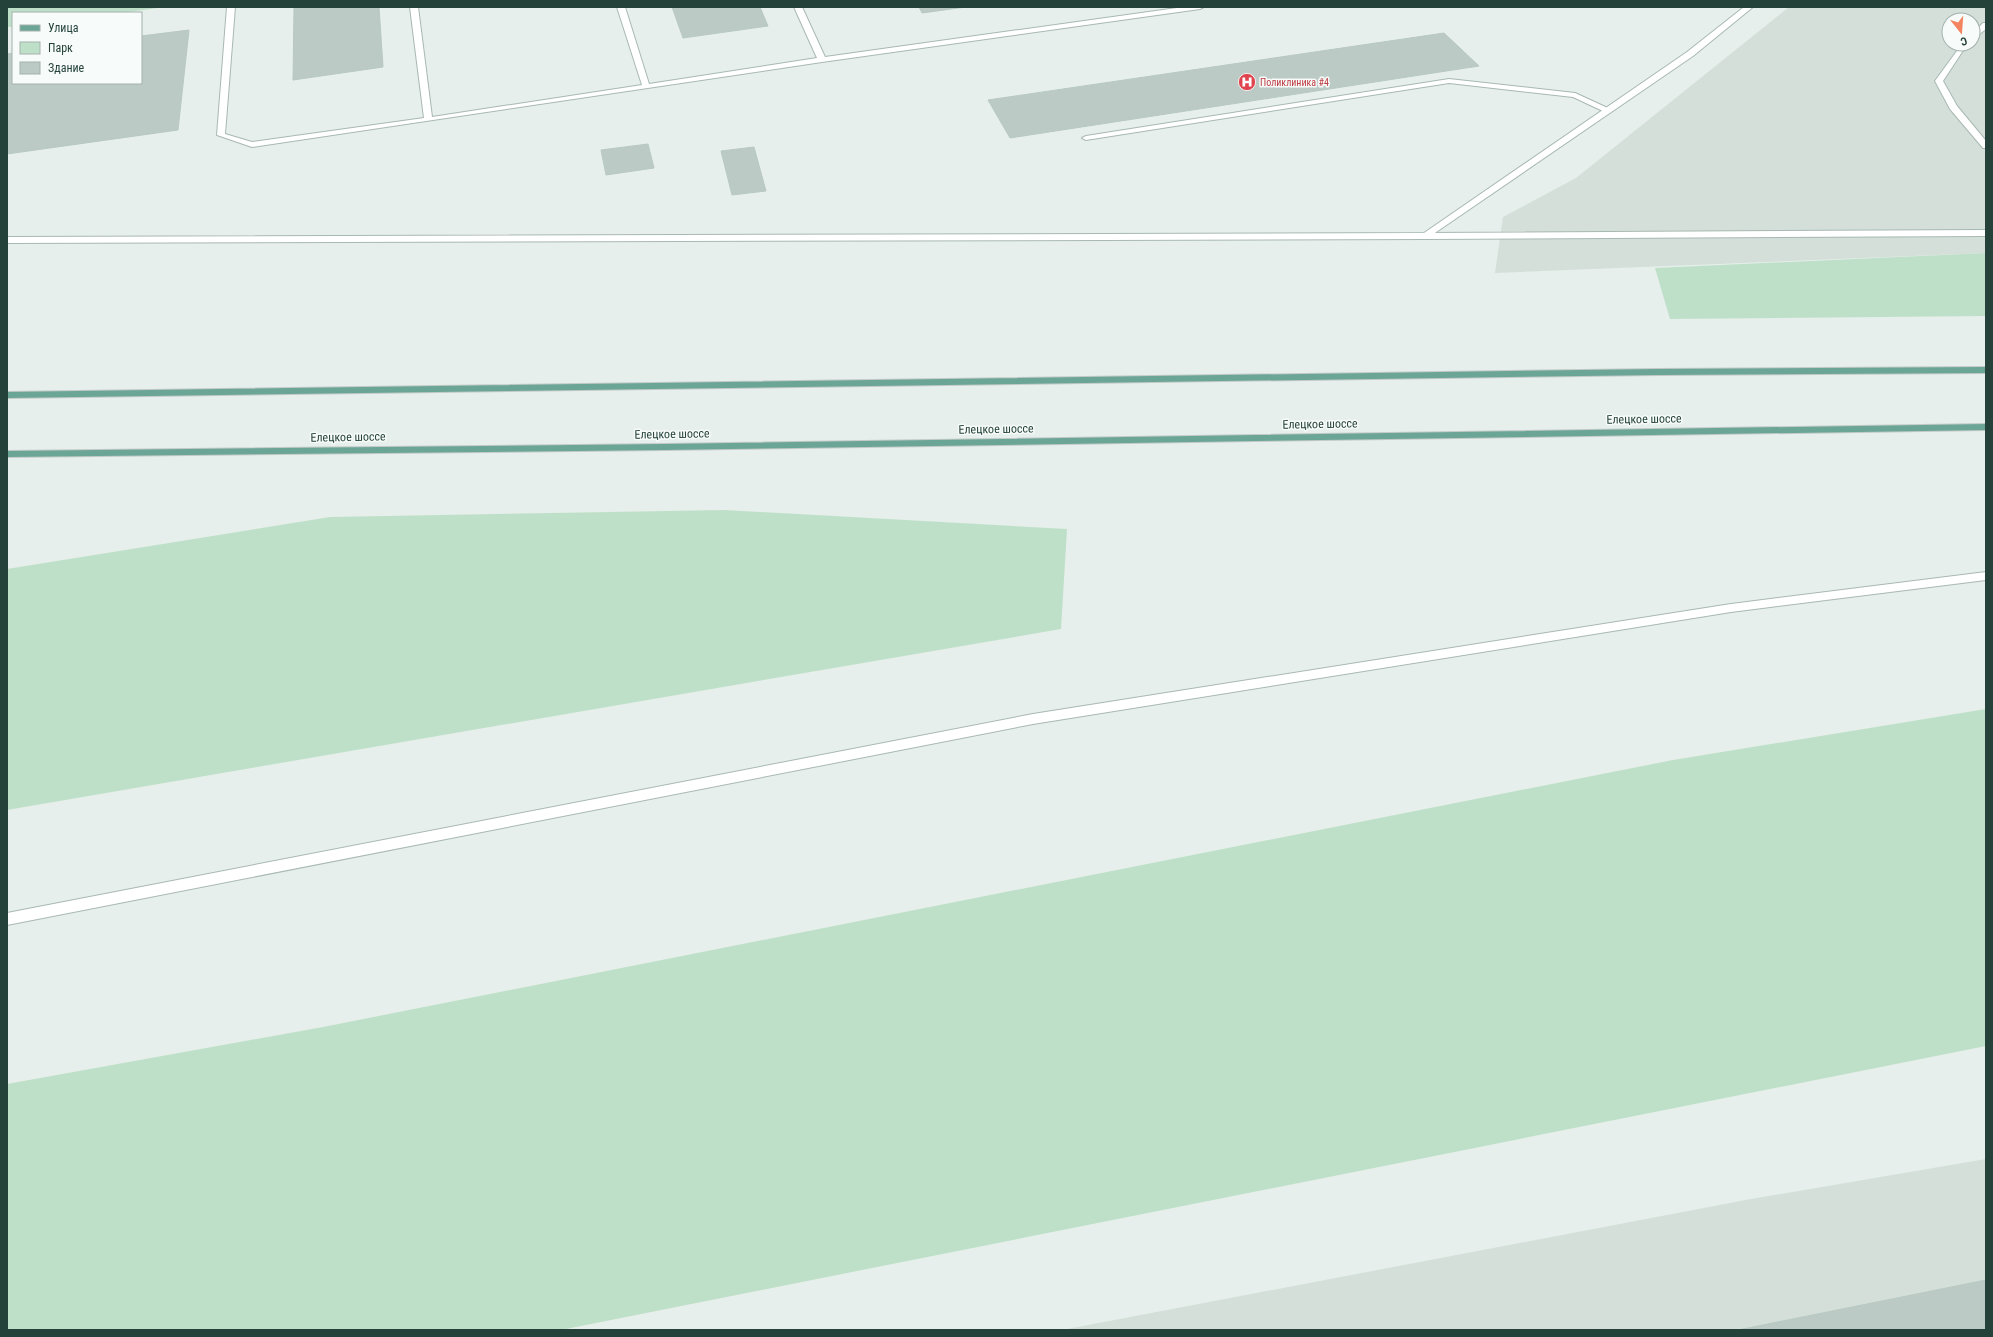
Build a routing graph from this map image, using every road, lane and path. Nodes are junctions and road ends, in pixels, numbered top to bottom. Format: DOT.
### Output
graph roads {
  1 [pos="231,7"];
  2 [pos="414,7"];
  3 [pos="621,7"];
  4 [pos="798,7"];
  5 [pos="1200,7"];
  6 [pos="1749,7"];
  7 [pos="1153,10"];
  8 [pos="1958,52"];
  9 [pos="822,60"];
  10 [pos="646,86"];
  11 [pos="1608,110"];
  12 [pos="428,120"];
  13 [pos="1086,138"];
  14 [pos="1986,146"];
  15 [pos="1986,233"];
  16 [pos="1426,236"];
  17 [pos="7,240"];
  18 [pos="1986,370"];
  19 [pos="7,395"];
  20 [pos="1986,427"];
  21 [pos="7,454"];
  22 [pos="1986,576"];
  23 [pos="7,919"];
  1 -- 12 [label="street"];
  2 -- 12 [label="street"];
  3 -- 10 [label="street"];
  4 -- 9 [label="street"];
  5 -- 7 [label="street"];
  6 -- 11 [label="street"];
  7 -- 9 [label="street"];
  8 -- 14 [label="street"];
  9 -- 10 [label="street"];
  10 -- 12 [label="street"];
  11 -- 13 [label="street"];
  11 -- 16 [label="street"];
  15 -- 16 [label="street"];
  16 -- 17 [label="street"];
  18 -- 19 [label="main road"];
  20 -- 21 [label="main road, Елецкое шоссе"];
  22 -- 23 [label="street"];
}
